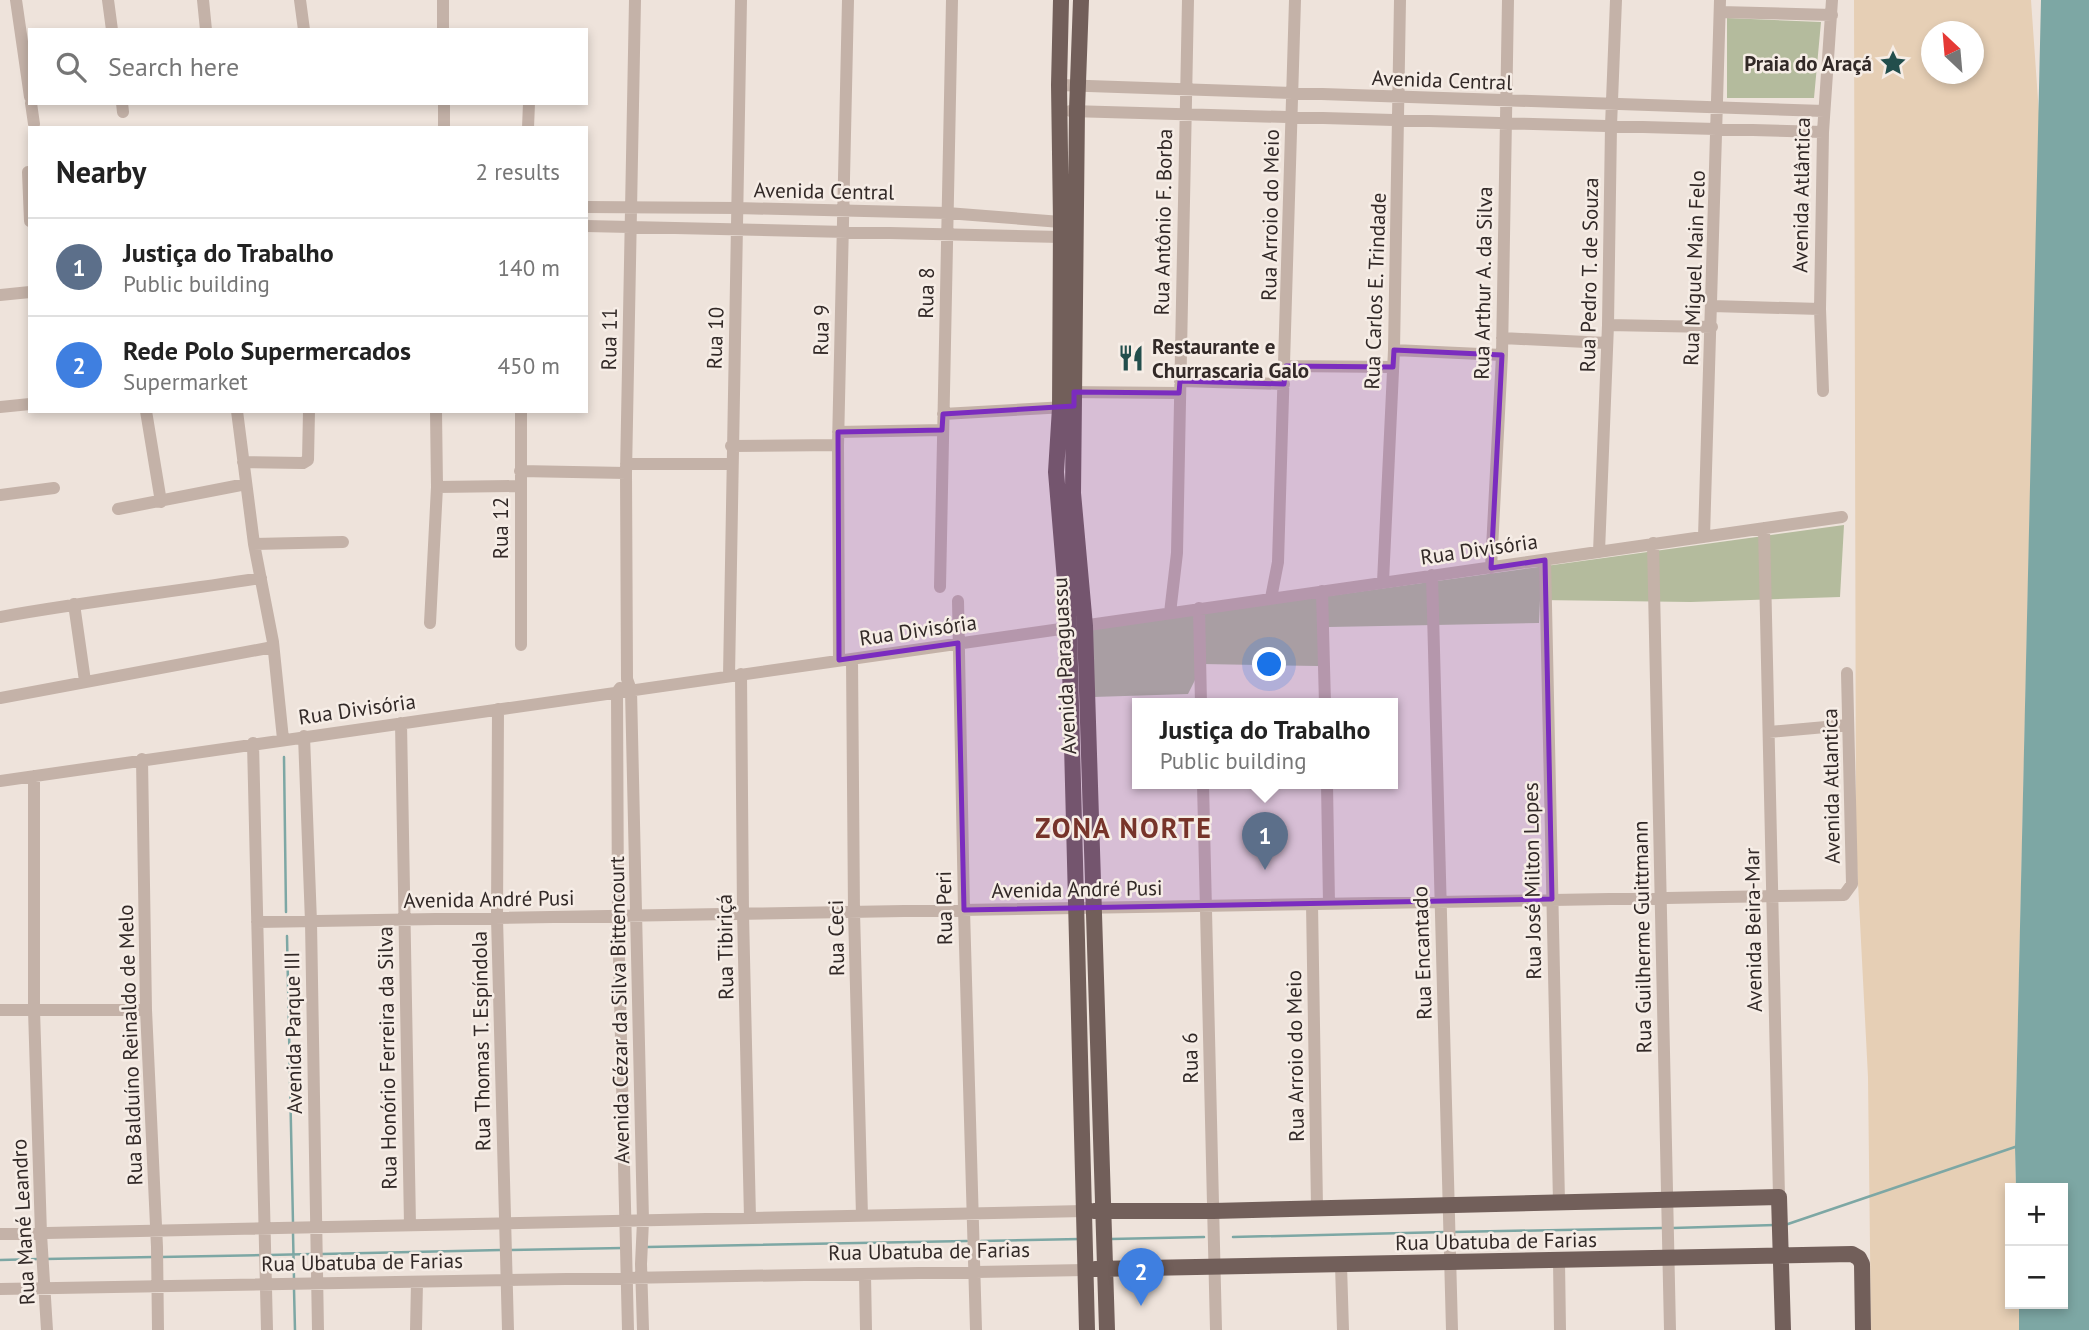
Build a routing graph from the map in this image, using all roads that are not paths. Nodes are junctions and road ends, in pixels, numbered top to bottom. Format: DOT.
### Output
graph roads {
  1 [pos="16,0"];
  2 [pos="108,0"];
  3 [pos="202,0"];
  4 [pos="299,0"];
  5 [pos="443,0"];
  6 [pos="635,0"];
  7 [pos="741,0"];
  8 [pos="848,0"];
  9 [pos="952,0"];
  10 [pos="1061,0"];
  11 [pos="1081,0"];
  12 [pos="1188,0"];
  13 [pos="1295,0"];
  14 [pos="1400,0"];
  15 [pos="1508,0"];
  16 [pos="1616,0"];
  17 [pos="1832,0"];
  18 [pos="1720,6"];
  19 [pos="1832,15"];
  20 [pos="112,28"];
  21 [pos="206,28"];
  22 [pos="304,28"];
  23 [pos="443,28"];
  24 [pos="28,83"];
  25 [pos="1059,85"];
  26 [pos="1079,86"];
  27 [pos="1185,91"];
  28 [pos="1292,94"];
  29 [pos="1398,97"];
  30 [pos="1505,101"];
  31 [pos="1612,104"];
  32 [pos="31,105"];
  33 [pos="443,105"];
  34 [pos="529,105"];
  35 [pos="1718,107"];
  36 [pos="1077,110"];
  37 [pos="1824,110"];
  38 [pos="1059,111"];
  39 [pos="1184,114"];
  40 [pos="1292,117"];
  41 [pos="1398,120"];
  42 [pos="1507,123"];
  43 [pos="34,124"];
  44 [pos="444,126"];
  45 [pos="528,126"];
  46 [pos="1611,126"];
  47 [pos="1718,129"];
  48 [pos="1823,132"];
  49 [pos="588,207"];
  50 [pos="630,208"];
  51 [pos="737,208"];
  52 [pos="841,210"];
  53 [pos="947,213"];
  54 [pos="588,226"];
  55 [pos="630,227"];
  56 [pos="737,230"];
  57 [pos="1061,230"];
  58 [pos="842,233"];
  59 [pos="947,236"];
  60 [pos="28,292"];
  61 [pos="0,295"];
  62 [pos="1712,306"];
  63 [pos="1820,309"];
  64 [pos="1608,325"];
  65 [pos="1712,327"];
  66 [pos="1502,338"];
  67 [pos="1607,343"];
  68 [pos="1394,350"];
  69 [pos="1502,355"];
  70 [pos="1286,366"];
  71 [pos="1393,367"];
  72 [pos="1284,384"];
  73 [pos="1180,387"];
  74 [pos="1823,391"];
  75 [pos="1066,400"];
  76 [pos="28,404"];
  77 [pos="0,407"];
  78 [pos="146,413"];
  79 [pos="237,413"];
  80 [pos="309,413"];
  81 [pos="436,413"];
  82 [pos="521,413"];
  83 [pos="943,414"];
  84 [pos="942,430"];
  85 [pos="838,438"];
  86 [pos="731,446"];
  87 [pos="243,462"];
  88 [pos="732,464"];
  89 [pos="626,468"];
  90 [pos="520,471"];
  91 [pos="246,484"];
  92 [pos="519,486"];
  93 [pos="437,487"];
  94 [pos="54,488"];
  95 [pos="0,495"];
  96 [pos="161,502"];
  97 [pos="118,509"];
  98 [pos="1842,517"];
  99 [pos="1764,528"];
  100 [pos="1704,537"];
  101 [pos="343,542"];
  102 [pos="1653,543"];
  103 [pos="254,544"];
  104 [pos="1598,552"];
  105 [pos="1545,560"];
  106 [pos="1491,568"];
  107 [pos="1432,575"];
  108 [pos="261,578"];
  109 [pos="1383,582"];
  110 [pos="940,587"];
  111 [pos="1322,591"];
  112 [pos="1270,598"];
  113 [pos="958,601"];
  114 [pos="74,604"];
  115 [pos="1199,608"];
  116 [pos="1170,612"];
  117 [pos="0,617"];
  118 [pos="430,623"];
  119 [pos="1077,626"];
  120 [pos="958,643"];
  121 [pos="521,645"];
  122 [pos="274,647"];
  123 [pos="846,659"];
  124 [pos="1847,673"];
  125 [pos="735,675"];
  126 [pos="86,681"];
  127 [pos="629,684"];
  128 [pos="617,692"];
  129 [pos="0,698"];
  130 [pos="1201,698"];
  131 [pos="1325,698"];
  132 [pos="498,709"];
  133 [pos="401,723"];
  134 [pos="1848,725"];
  135 [pos="1769,732"];
  136 [pos="304,736"];
  137 [pos="283,739"];
  138 [pos="253,744"];
  139 [pos="142,760"];
  140 [pos="34,776"];
  141 [pos="0,781"];
  142 [pos="1203,789"];
  143 [pos="1326,789"];
  144 [pos="1844,895"];
  145 [pos="1773,896"];
  146 [pos="1660,898"];
  147 [pos="1552,900"];
  148 [pos="1439,902"];
  149 [pos="1312,904"];
  150 [pos="1329,904"];
  151 [pos="1206,906"];
  152 [pos="1076,908"];
  153 [pos="1094,908"];
  154 [pos="964,910"];
  155 [pos="854,912"];
  156 [pos="743,914"];
  157 [pos="618,916"];
  158 [pos="636,916"];
  159 [pos="498,918"];
  160 [pos="404,920"];
  161 [pos="257,922"];
  162 [pos="311,922"];
  163 [pos="0,1010"];
  164 [pos="34,1010"];
  165 [pos="146,1010"];
  166 [pos="1779,1201"];
  167 [pos="1559,1202"];
  168 [pos="1317,1207"];
  169 [pos="1668,1208"];
  170 [pos="1103,1210"];
  171 [pos="1084,1211"];
  172 [pos="1213,1211"];
  173 [pos="1450,1212"];
  174 [pos="972,1214"];
  175 [pos="862,1216"];
  176 [pos="750,1218"];
  177 [pos="643,1221"];
  178 [pos="505,1223"];
  179 [pos="410,1225"];
  180 [pos="316,1227"];
  181 [pos="625,1227"];
  182 [pos="271,1228"];
  183 [pos="156,1230"];
  184 [pos="0,1234"];
  185 [pos="42,1239"];
  186 [pos="1782,1252"];
  187 [pos="1669,1254"];
  188 [pos="1559,1261"];
  189 [pos="1105,1262"];
  190 [pos="1085,1263"];
  191 [pos="1451,1263"];
  192 [pos="1341,1265"];
  193 [pos="1215,1267"];
  194 [pos="975,1272"];
  195 [pos="627,1274"];
  196 [pos="865,1274"];
  197 [pos="506,1275"];
  198 [pos="641,1278"];
  199 [pos="270,1280"];
  200 [pos="416,1282"];
  201 [pos="45,1283"];
  202 [pos="317,1283"];
  203 [pos="157,1286"];
  204 [pos="0,1289"];
  205 [pos="47,1330"];
  206 [pos="158,1330"];
  207 [pos="267,1330"];
  208 [pos="318,1330"];
  209 [pos="416,1330"];
  210 [pos="508,1330"];
  211 [pos="628,1330"];
  212 [pos="643,1330"];
  213 [pos="866,1330"];
  214 [pos="976,1330"];
  215 [pos="1087,1330"];
  216 [pos="1107,1330"];
  217 [pos="1216,1330"];
  218 [pos="1343,1330"];
  219 [pos="1452,1330"];
  220 [pos="1560,1330"];
  221 [pos="1670,1330"];
  222 [pos="1783,1330"];
  223 [pos="1863,1330"];
  1 -- 24 [label="street"];
  2 -- 20 [label="street"];
  3 -- 21 [label="street"];
  4 -- 22 [label="street"];
  5 -- 23 [label="street"];
  6 -- 50 [label="street, Rua 11"];
  7 -- 51 [label="street, Rua 10"];
  8 -- 52 [label="street, Rua 9"];
  9 -- 53 [label="street, Rua 8"];
  10 -- 25 [label="main road, Avenida Paraguassu"];
  11 -- 26 [label="main road, Avenida Paraguassu"];
  12 -- 27 [label="street, Rua Antônio F. Borba"];
  13 -- 28 [label="street, Rua Arroio do Meio"];
  14 -- 29 [label="street, Rua Carlos E. Trindade"];
  15 -- 30 [label="street, Rua Arthur A. da Silva"];
  16 -- 31 [label="street, Rua Pedro T. de Souza"];
  17 -- 19 [label="street, Avenida Atlântica"];
  18 -- 19 [label="street"];
  18 -- 35 [label="street, Rua Miguel Main Felo"];
  19 -- 37 [label="street, Avenida Atlântica"];
  25 -- 26 [label="street, Avenida Central"];
  25 -- 38 [label="main road, Avenida Paraguassu"];
  26 -- 27 [label="street, Avenida Central"];
  26 -- 36 [label="main road, Avenida Paraguassu"];
  27 -- 28 [label="street, Avenida Central"];
  27 -- 39 [label="street, Rua Antônio F. Borba"];
  28 -- 29 [label="street, Avenida Central"];
  28 -- 40 [label="street, Rua Arroio do Meio"];
  29 -- 30 [label="street, Avenida Central"];
  29 -- 41 [label="street, Rua Carlos E. Trindade"];
  30 -- 31 [label="street, Avenida Central"];
  30 -- 42 [label="street, Rua Arthur A. da Silva"];
  31 -- 35 [label="street, Avenida Central"];
  31 -- 46 [label="street, Rua Pedro T. de Souza"];
  32 -- 43 [label="street"];
  33 -- 44 [label="street"];
  34 -- 45 [label="street"];
  35 -- 37 [label="street, Avenida Central"];
  35 -- 47 [label="street, Rua Miguel Main Felo"];
  36 -- 38 [label="street, Avenida Central"];
  36 -- 39 [label="street, Avenida Central"];
  36 -- 75 [label="main road, Avenida Paraguassu"];
  37 -- 48 [label="street, Avenida Atlântica"];
  38 -- 57 [label="main road, Avenida Paraguassu"];
  39 -- 40 [label="street, Avenida Central"];
  39 -- 73 [label="street, Rua Antônio F. Borba"];
  40 -- 41 [label="street, Avenida Central"];
  40 -- 70 [label="street, Rua Arroio do Meio"];
  41 -- 42 [label="street, Avenida Central"];
  41 -- 68 [label="street, Rua Carlos E. Trindade"];
  42 -- 46 [label="street, Avenida Central"];
  42 -- 66 [label="street, Rua Arthur A. da Silva"];
  46 -- 47 [label="street, Avenida Central"];
  46 -- 64 [label="street, Rua Pedro T. de Souza"];
  47 -- 48 [label="street, Avenida Central"];
  47 -- 62 [label="street, Rua Miguel Main Felo"];
  48 -- 63 [label="street, Avenida Atlântica"];
  49 -- 50 [label="street, Avenida Central"];
  50 -- 51 [label="street, Avenida Central"];
  50 -- 55 [label="street, Rua 11"];
  51 -- 52 [label="street, Avenida Central"];
  51 -- 56 [label="street, Rua 10"];
  52 -- 53 [label="street, Avenida Central"];
  52 -- 58 [label="street, Rua 9"];
  53 -- 57 [label="street, Avenida Central"];
  53 -- 59 [label="street, Rua 8"];
  54 -- 55 [label="street, Avenida Central"];
  55 -- 56 [label="street, Avenida Central"];
  55 -- 89 [label="street, Rua 11"];
  56 -- 58 [label="street, Avenida Central"];
  56 -- 86 [label="street, Rua 10"];
  57 -- 59 [label="street, Avenida Central"];
  57 -- 75 [label="main road, Avenida Paraguassu"];
  58 -- 59 [label="street, Avenida Central"];
  58 -- 85 [label="street, Rua 9"];
  59 -- 83 [label="street, Rua 8"];
  60 -- 61 [label="street"];
  62 -- 63 [label="street"];
  62 -- 65 [label="street, Rua Miguel Main Felo"];
  63 -- 74 [label="street, Avenida Atlântica"];
  64 -- 65 [label="street"];
  64 -- 67 [label="street, Rua Pedro T. de Souza"];
  65 -- 100 [label="street, Rua Miguel Main Felo"];
  66 -- 67 [label="street"];
  66 -- 69 [label="street, Rua Arthur A. da Silva"];
  67 -- 104 [label="street, Rua Pedro T. de Souza"];
  68 -- 69 [label="street"];
  68 -- 71 [label="street, Rua Carlos E. Trindade"];
  69 -- 106 [label="street, Rua Arthur A. da Silva"];
  70 -- 71 [label="street"];
  70 -- 72 [label="street, Rua Arroio do Meio"];
  71 -- 109 [label="street, Rua Carlos E. Trindade"];
  72 -- 73 [label="street"];
  72 -- 112 [label="street, Rua Arroio do Meio"];
  73 -- 75 [label="street"];
  73 -- 116 [label="street, Rua Antônio F. Borba"];
  75 -- 83 [label="street"];
  75 -- 119 [label="main road, Avenida Paraguassu"];
  76 -- 77 [label="street"];
  78 -- 96 [label="street"];
  79 -- 87 [label="street"];
  80 -- 87 [label="street"];
  81 -- 93 [label="street"];
  82 -- 90 [label="street, Rua 12"];
  83 -- 84 [label="street, Rua 8"];
  84 -- 85 [label="street"];
  84 -- 110 [label="street, Rua 8"];
  85 -- 86 [label="street"];
  85 -- 123 [label="street, Rua 9"];
  86 -- 88 [label="street, Rua 10"];
  87 -- 91 [label="street"];
  88 -- 89 [label="street"];
  88 -- 125 [label="street, Rua 10"];
  89 -- 90 [label="street"];
  89 -- 127 [label="street, Rua 11"];
  90 -- 92 [label="street, Rua 12"];
  91 -- 96 [label="street"];
  91 -- 103 [label="street"];
  92 -- 93 [label="street"];
  92 -- 121 [label="street, Rua 12"];
  93 -- 118 [label="street"];
  94 -- 95 [label="street"];
  96 -- 97 [label="street"];
  98 -- 99 [label="street, Rua Divisória"];
  99 -- 100 [label="street, Rua Divisória"];
  99 -- 135 [label="street, Avenida Beira-Mar"];
  100 -- 102 [label="street, Rua Divisória"];
  101 -- 103 [label="street"];
  102 -- 104 [label="street, Rua Divisória"];
  102 -- 146 [label="street, Rua Guilherme Guittmann"];
  103 -- 108 [label="street"];
  104 -- 105 [label="street, Rua Divisória"];
  105 -- 106 [label="street, Rua Divisória"];
  105 -- 147 [label="street, Rua José Milton Lopes"];
  106 -- 107 [label="street, Rua Divisória"];
  107 -- 109 [label="street, Rua Divisória"];
  107 -- 148 [label="street, Rua Encantado"];
  108 -- 114 [label="street"];
  108 -- 122 [label="street"];
  109 -- 111 [label="street, Rua Divisória"];
  111 -- 112 [label="street, Rua Divisória"];
  111 -- 131 [label="street"];
  112 -- 115 [label="street, Rua Divisória"];
  113 -- 120 [label="street, Rua Peri"];
  114 -- 117 [label="street"];
  114 -- 126 [label="street"];
  115 -- 116 [label="street, Rua Divisória"];
  115 -- 130 [label="street"];
  116 -- 119 [label="street, Rua Divisória"];
  119 -- 120 [label="street, Rua Divisória"];
  119 -- 152 [label="main road, Avenida Paraguassu"];
  119 -- 153 [label="main road, Avenida Paraguassu"];
  120 -- 123 [label="street, Rua Divisória"];
  120 -- 154 [label="street, Rua Peri"];
  122 -- 126 [label="street"];
  122 -- 137 [label="street"];
  123 -- 125 [label="street, Rua Divisória"];
  123 -- 155 [label="street, Rua Ceci"];
  124 -- 134 [label="street, Avenida Atlantica"];
  125 -- 127 [label="street, Rua Divisória"];
  125 -- 156 [label="street, Rua Tibiriçá"];
  126 -- 129 [label="street"];
  127 -- 128 [label="street, Rua Divisória"];
  127 -- 158 [label="street, Avenida Cézar da Silva Bittencourt"];
  128 -- 132 [label="street, Rua Divisória"];
  128 -- 157 [label="street, Avenida Cézar da Silva Bittencourt"];
  132 -- 133 [label="street, Rua Divisória"];
  132 -- 159 [label="street, Rua Thomas T. Espíndola"];
  133 -- 136 [label="street, Rua Divisória"];
  133 -- 160 [label="street, Rua Honório Ferreira da Silva"];
  134 -- 135 [label="street"];
  134 -- 144 [label="street, Avenida Atlantica"];
  135 -- 145 [label="street, Avenida Beira-Mar"];
  136 -- 137 [label="street, Rua Divisória"];
  136 -- 162 [label="street, Avenida Parque III"];
  137 -- 138 [label="street, Rua Divisória"];
  138 -- 139 [label="street, Rua Divisória"];
  138 -- 161 [label="street, Avenida Parque III"];
  139 -- 140 [label="street, Rua Divisória"];
  139 -- 165 [label="street, Rua Balduíno Reinaldo de Melo"];
  140 -- 141 [label="street, Rua Divisória"];
  140 -- 164 [label="street, Rua Mané Leandro"];
  142 -- 151 [label="street, Rua 6"];
  143 -- 150 [label="street"];
  144 -- 145 [label="street, Avenida André Pusi"];
  145 -- 146 [label="street, Avenida André Pusi"];
  145 -- 166 [label="street, Avenida Beira-Mar"];
  146 -- 147 [label="street, Avenida André Pusi"];
  146 -- 169 [label="street, Rua Guilherme Guittmann"];
  147 -- 148 [label="street, Avenida André Pusi"];
  147 -- 167 [label="street, Rua José Milton Lopes"];
  148 -- 150 [label="street, Avenida André Pusi"];
  148 -- 173 [label="street, Rua Encantado"];
  149 -- 150 [label="street, Avenida André Pusi"];
  149 -- 151 [label="street, Avenida André Pusi"];
  149 -- 168 [label="street, Rua Arroio do Meio"];
  151 -- 153 [label="street, Avenida André Pusi"];
  151 -- 172 [label="street, Rua 6"];
  152 -- 153 [label="street, Avenida André Pusi"];
  152 -- 154 [label="street, Avenida André Pusi"];
  152 -- 171 [label="main road, Avenida Paraguassu"];
  153 -- 170 [label="main road, Avenida Paraguassu"];
  154 -- 155 [label="street, Avenida André Pusi"];
  154 -- 174 [label="street, Rua Peri"];
  155 -- 156 [label="street, Avenida André Pusi"];
  155 -- 175 [label="street, Rua Ceci"];
  156 -- 158 [label="street, Avenida André Pusi"];
  156 -- 176 [label="street, Rua Tibiriçá"];
  157 -- 158 [label="street, Avenida André Pusi"];
  157 -- 159 [label="street, Avenida André Pusi"];
  157 -- 181 [label="street, Avenida Cézar da Silva Bittencourt"];
  158 -- 177 [label="street, Avenida Cézar da Silva Bittencourt"];
  159 -- 160 [label="street, Avenida André Pusi"];
  159 -- 178 [label="street, Rua Thomas T. Espíndola"];
  160 -- 162 [label="street, Avenida André Pusi"];
  160 -- 179 [label="street, Rua Honório Ferreira da Silva"];
  161 -- 162 [label="street, Avenida André Pusi"];
  161 -- 182 [label="street, Avenida Parque III"];
  162 -- 180 [label="street, Avenida Parque III"];
  163 -- 164 [label="street"];
  164 -- 165 [label="street"];
  164 -- 185 [label="street, Rua Mané Leandro"];
  165 -- 183 [label="street, Rua Balduíno Reinaldo de Melo"];
  166 -- 169 [label="main road, Rua Ubatuba de Farias"];
  166 -- 186 [label="main road, Avenida Beira-Mar"];
  167 -- 169 [label="main road, Rua Ubatuba de Farias"];
  167 -- 173 [label="main road, Rua Ubatuba de Farias"];
  168 -- 172 [label="main road, Rua Ubatuba de Farias"];
  168 -- 173 [label="main road, Rua Ubatuba de Farias"];
  169 -- 187 [label="street, Rua Guilherme Guittmann"];
  170 -- 171 [label="main road, Rua Ubatuba de Farias"];
  170 -- 172 [label="main road, Rua Ubatuba de Farias"];
  170 -- 189 [label="main road, Avenida Paraguassu"];
  171 -- 174 [label="street, Rua Ubatuba de Farias"];
  171 -- 190 [label="main road, Avenida Paraguassu"];
  172 -- 193 [label="street, Rua 6"];
  173 -- 191 [label="street, Rua Encantado"];
  174 -- 175 [label="street, Rua Ubatuba de Farias"];
  174 -- 194 [label="street, Rua Peri"];
  175 -- 176 [label="street, Rua Ubatuba de Farias"];
  176 -- 177 [label="street, Rua Ubatuba de Farias"];
  177 -- 181 [label="street, Rua Ubatuba de Farias"];
  177 -- 198 [label="street, Avenida Cézar da Silva Bittencourt"];
  178 -- 179 [label="street, Rua Ubatuba de Farias"];
  178 -- 181 [label="street, Rua Ubatuba de Farias"];
  178 -- 197 [label="street, Rua Thomas T. Espíndola"];
  179 -- 180 [label="street, Rua Ubatuba de Farias"];
  180 -- 182 [label="street, Rua Ubatuba de Farias"];
  180 -- 202 [label="street, Avenida Parque III"];
  181 -- 195 [label="street, Avenida Cézar da Silva Bittencourt"];
  182 -- 183 [label="street, Rua Ubatuba de Farias"];
  182 -- 199 [label="street, Avenida Parque III"];
  183 -- 185 [label="street, Rua Ubatuba de Farias"];
  183 -- 203 [label="street, Rua Balduíno Reinaldo de Melo"];
  184 -- 185 [label="street, Rua Ubatuba de Farias"];
  185 -- 201 [label="street, Rua Mané Leandro"];
  186 -- 187 [label="main road, Rua Ubatuba de Farias"];
  186 -- 222 [label="main road, Avenida Beira-Mar"];
  186 -- 223 [label="main road, Rua Ubatuba de Farias"];
  187 -- 188 [label="main road, Rua Ubatuba de Farias"];
  187 -- 221 [label="street, Rua Guilherme Guittmann"];
  188 -- 191 [label="main road, Rua Ubatuba de Farias"];
  188 -- 220 [label="street"];
  189 -- 190 [label="main road, Rua Ubatuba de Farias"];
  189 -- 193 [label="main road, Rua Ubatuba de Farias"];
  189 -- 216 [label="main road, Avenida Paraguassu"];
  190 -- 194 [label="street, Rua Ubatuba de Farias"];
  190 -- 215 [label="main road, Avenida Paraguassu"];
  191 -- 192 [label="main road, Rua Ubatuba de Farias"];
  191 -- 219 [label="street, Rua Encantado"];
  192 -- 193 [label="main road, Rua Ubatuba de Farias"];
  192 -- 218 [label="street"];
  193 -- 217 [label="street, Rua 6"];
  194 -- 196 [label="street, Rua Ubatuba de Farias"];
  194 -- 214 [label="street"];
  195 -- 197 [label="street, Rua Ubatuba de Farias"];
  195 -- 198 [label="street, Rua Ubatuba de Farias"];
  195 -- 211 [label="street, Avenida Cézar da Silva Bittencourt"];
  196 -- 198 [label="street, Rua Ubatuba de Farias"];
  196 -- 213 [label="street"];
  197 -- 200 [label="street, Rua Ubatuba de Farias"];
  197 -- 210 [label="street, Rua Thomas T. Espíndola"];
  198 -- 212 [label="street, Avenida Cézar da Silva Bittencourt"];
  199 -- 202 [label="street, Rua Ubatuba de Farias"];
  199 -- 203 [label="street, Rua Ubatuba de Farias"];
  199 -- 207 [label="street, Avenida Parque III"];
  200 -- 202 [label="street, Rua Ubatuba de Farias"];
  200 -- 209 [label="street"];
  201 -- 203 [label="street, Rua Ubatuba de Farias"];
  201 -- 204 [label="street, Rua Ubatuba de Farias"];
  201 -- 205 [label="street, Rua Mané Leandro"];
  202 -- 208 [label="street, Avenida Parque III"];
  203 -- 206 [label="street, Rua Balduíno Reinaldo de Melo"];
}
